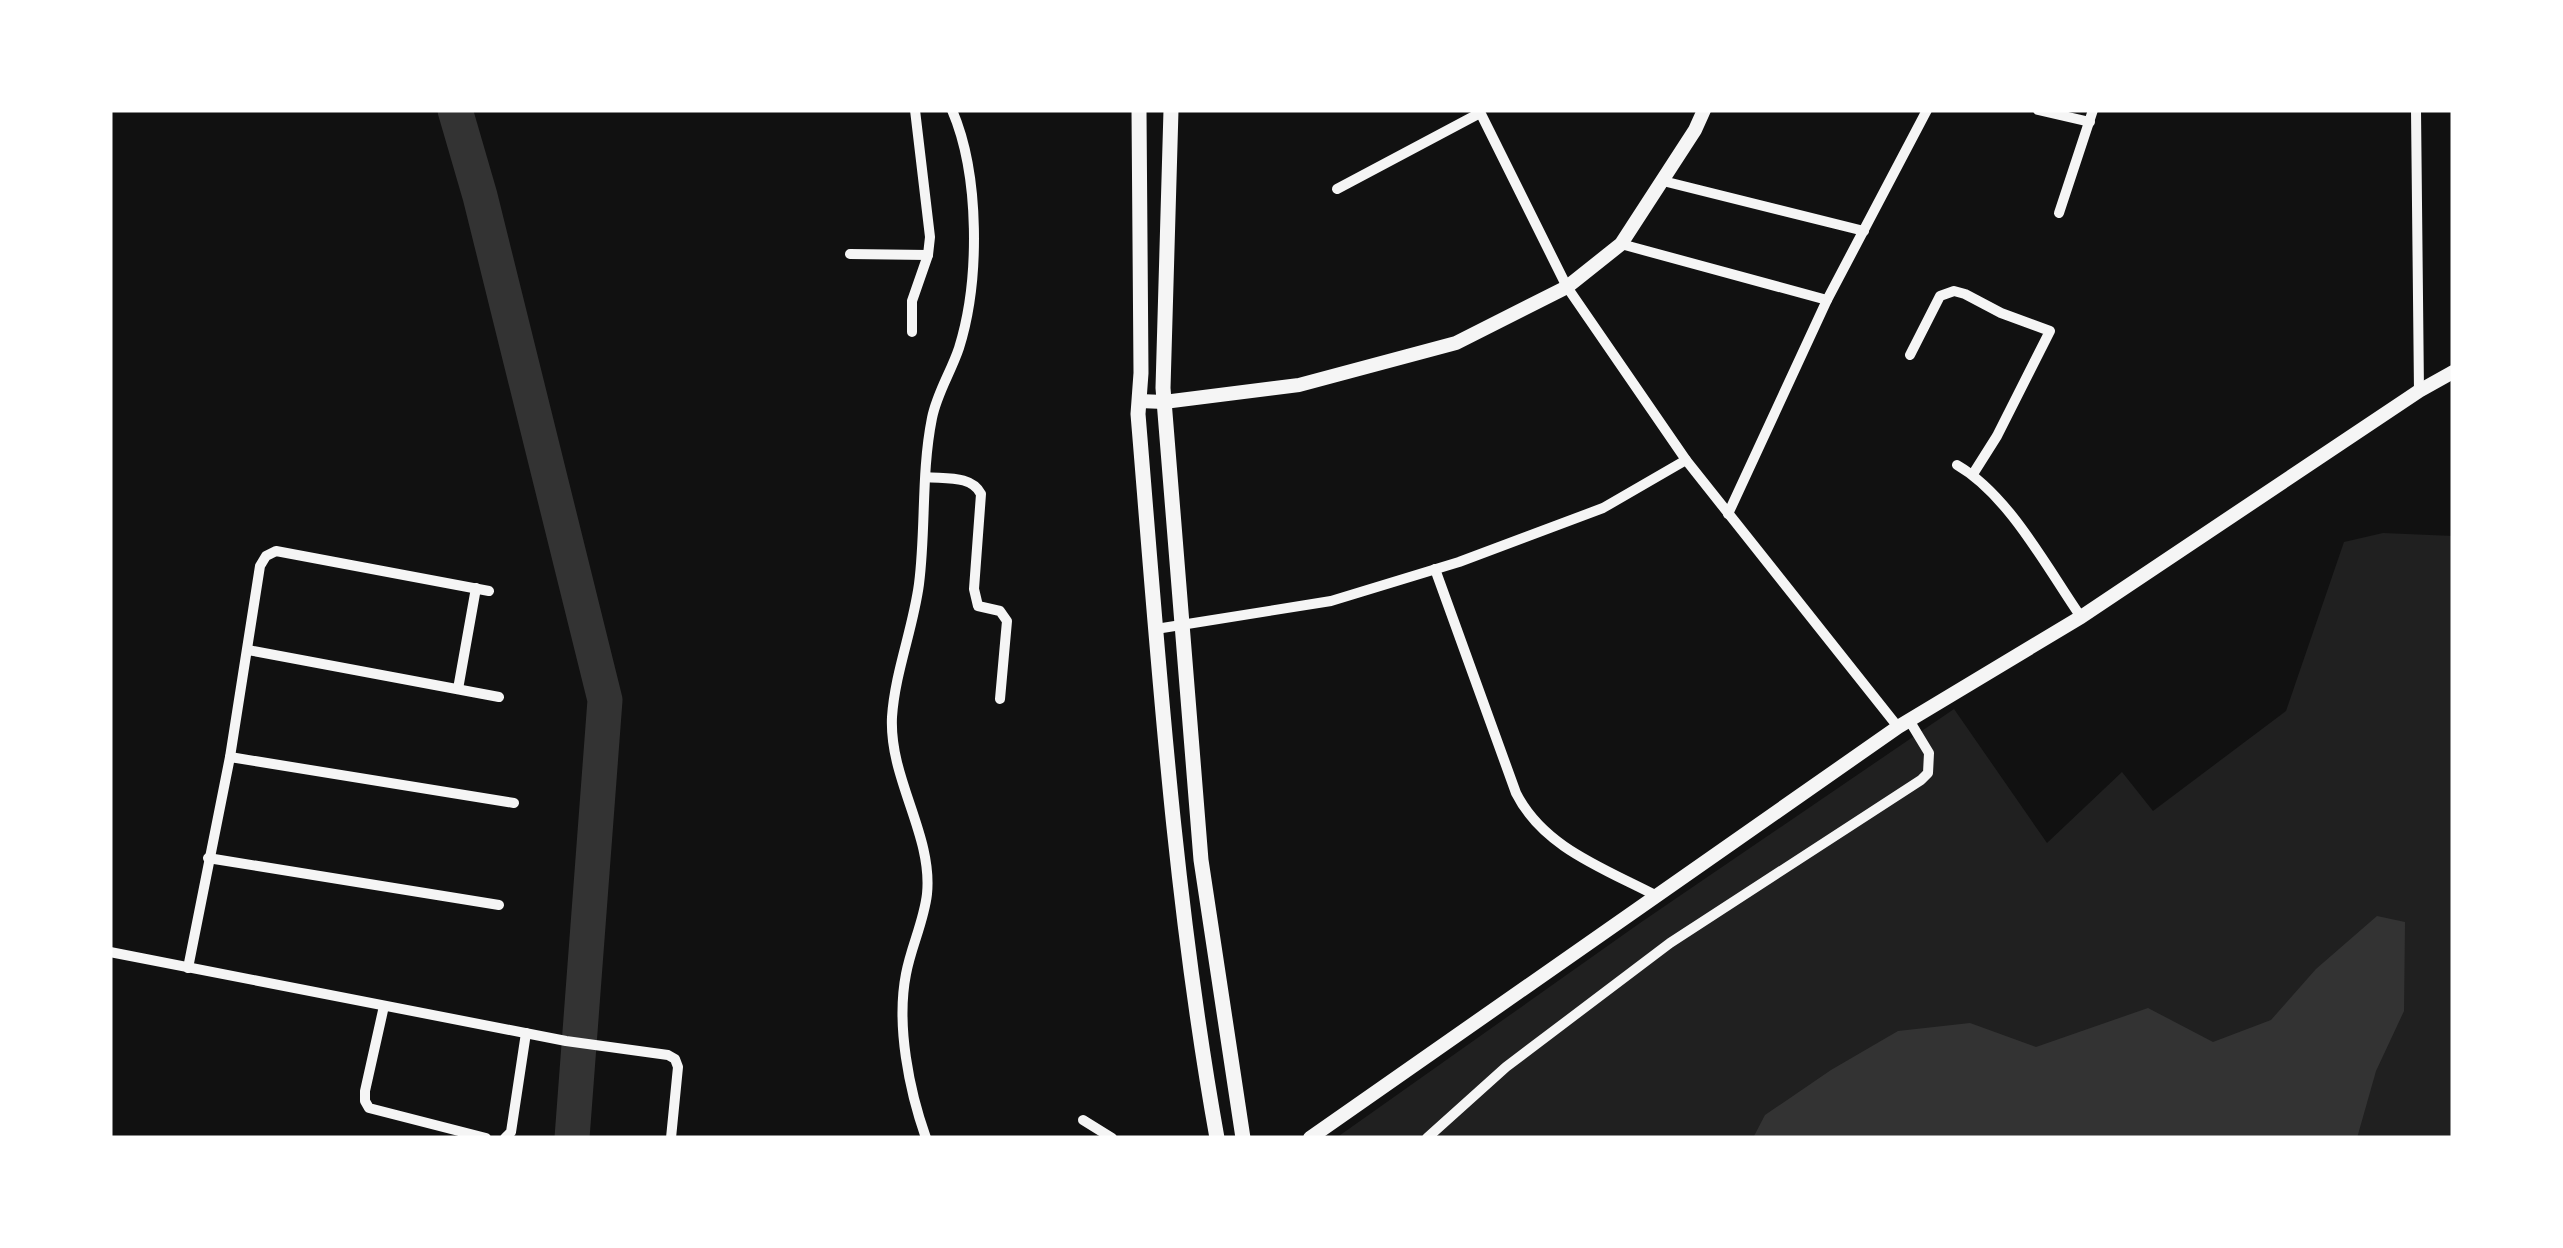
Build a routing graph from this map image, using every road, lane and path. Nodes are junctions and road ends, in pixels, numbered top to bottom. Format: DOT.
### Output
graph roads {
  1 [pos="915,110"];
  2 [pos="952,110"];
  3 [pos="1139,110"];
  4 [pos="1171,110"];
  5 [pos="1704,110"];
  6 [pos="1927,110"];
  7 [pos="2038,110"];
  8 [pos="2416,110"];
  9 [pos="1479,111"];
  10 [pos="2091,116"];
  11 [pos="1663,182"];
  12 [pos="1337,189"];
  13 [pos="2059,214"];
  14 [pos="1864,231"];
  15 [pos="1621,244"];
  16 [pos="850,254"];
  17 [pos="928,255"];
  18 [pos="1567,287"];
  19 [pos="1827,300"];
  20 [pos="912,332"];
  21 [pos="1910,355"];
  22 [pos="2453,372"];
  23 [pos="2420,391"];
  24 [pos="1138,401"];
  25 [pos="1164,402"];
  26 [pos="1686,460"];
  27 [pos="1957,465"];
  28 [pos="1973,474"];
  29 [pos="926,477"];
  30 [pos="1728,514"];
  31 [pos="1436,569"];
  32 [pos="2080,617"];
  33 [pos="1183,624"];
  34 [pos="1156,629"];
  35 [pos="248,650"];
  36 [pos="458,689"];
  37 [pos="499,697"];
  38 [pos="1000,699"];
  39 [pos="1904,724"];
  40 [pos="230,757"];
  41 [pos="514,804"];
  42 [pos="208,858"];
  43 [pos="1655,895"];
  44 [pos="499,905"];
  45 [pos="110,952"];
  46 [pos="188,968"];
  47 [pos="384,1006"];
  48 [pos="526,1033"];
  49 [pos="1083,1120"];
  50 [pos="486,1138"];
  51 [pos="505,1138"];
  52 [pos="671,1138"];
  53 [pos="926,1138"];
  54 [pos="1112,1138"];
  55 [pos="1217,1138"];
  56 [pos="1243,1138"];
  57 [pos="1310,1138"];
  58 [pos="1427,1138"];
  1 -- 17 [label="street"];
  2 -- 29 [label="street"];
  3 -- 24 [label="main road"];
  4 -- 25 [label="main road"];
  5 -- 11 [label="street"];
  6 -- 14 [label="street"];
  7 -- 10 [label="street"];
  8 -- 23 [label="street"];
  9 -- 12 [label="street"];
  9 -- 18 [label="street"];
  10 -- 13 [label="street"];
  11 -- 14 [label="street"];
  11 -- 15 [label="street"];
  14 -- 19 [label="street"];
  15 -- 18 [label="street"];
  15 -- 19 [label="street"];
  16 -- 17 [label="street"];
  17 -- 20 [label="street"];
  18 -- 25 [label="street"];
  18 -- 26 [label="street"];
  19 -- 30 [label="street"];
  21 -- 28 [label="street"];
  22 -- 23 [label="street"];
  23 -- 32 [label="street"];
  24 -- 25 [label="street"];
  24 -- 34 [label="main road"];
  25 -- 33 [label="main road"];
  26 -- 30 [label="street"];
  26 -- 31 [label="street"];
  27 -- 28 [label="street"];
  28 -- 32 [label="street"];
  29 -- 38 [label="street"];
  29 -- 53 [label="street"];
  30 -- 39 [label="street"];
  31 -- 33 [label="street"];
  31 -- 43 [label="street"];
  32 -- 39 [label="street"];
  33 -- 34 [label="street"];
  33 -- 56 [label="main road"];
  34 -- 55 [label="main road"];
  35 -- 36 [label="street"];
  35 -- 36 [label="street"];
  35 -- 40 [label="street"];
  36 -- 37 [label="street"];
  39 -- 43 [label="street"];
  39 -- 58 [label="street"];
  40 -- 41 [label="street"];
  40 -- 42 [label="street"];
  42 -- 44 [label="street"];
  42 -- 46 [label="street"];
  43 -- 57 [label="street"];
  45 -- 46 [label="street"];
  46 -- 47 [label="street"];
  47 -- 48 [label="street"];
  47 -- 50 [label="street"];
  48 -- 51 [label="street"];
  48 -- 52 [label="street"];
  49 -- 54 [label="street"];
}
